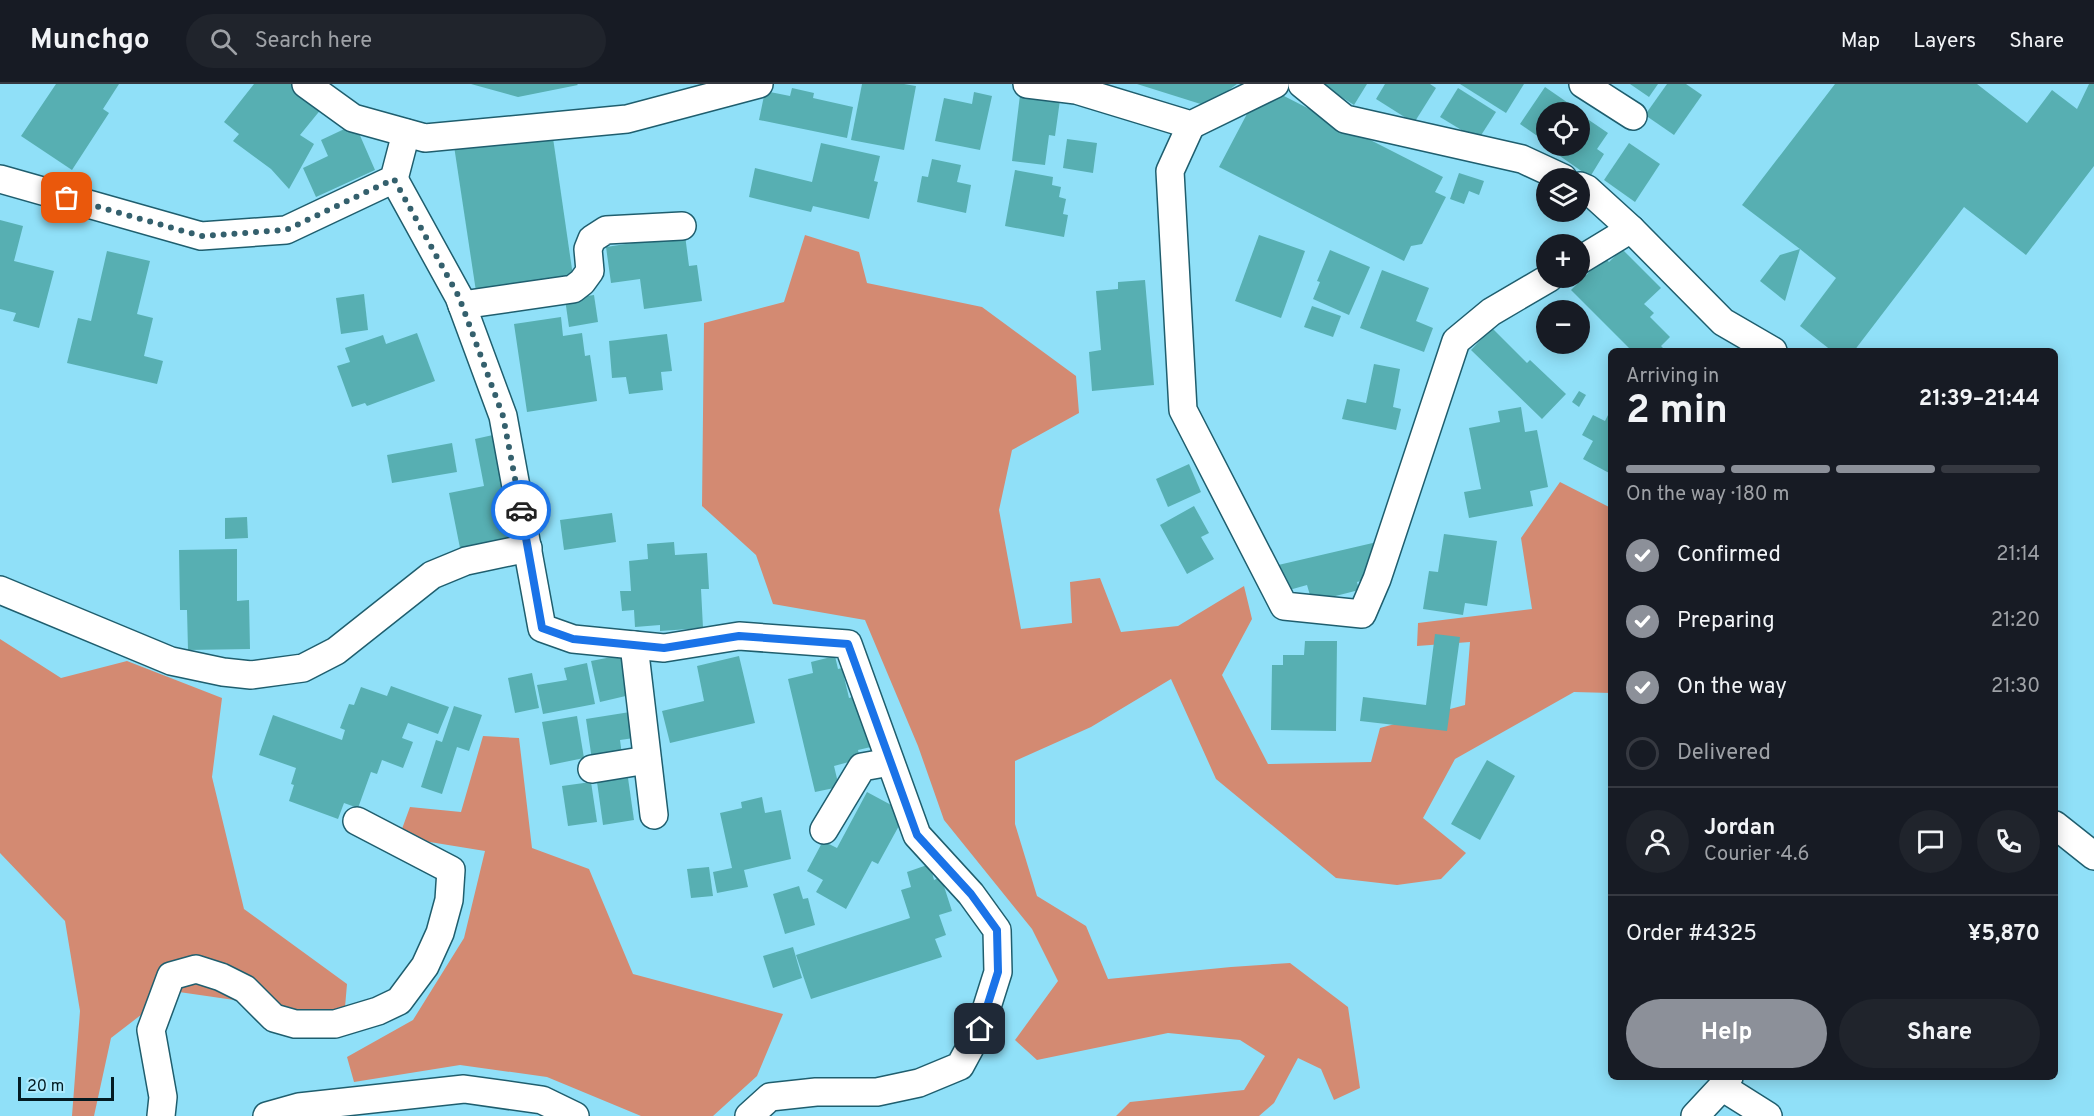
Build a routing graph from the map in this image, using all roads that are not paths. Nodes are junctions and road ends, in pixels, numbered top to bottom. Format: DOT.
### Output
graph roads {
  1 [pos="306,84"];
  2 [pos="759,84"];
  3 [pos="1027,84"];
  4 [pos="1275,84"];
  5 [pos="1302,84"];
  6 [pos="1583,84"];
  7 [pos="1633,116"];
  8 [pos="1191,125"];
  9 [pos="406,133"];
  10 [pos="1541,168"];
  11 [pos="0,179"];
  12 [pos="394,179"];
  13 [pos="1590,192"];
  14 [pos="682,226"];
  15 [pos="1631,229"];
  16 [pos="1590,254"];
  17 [pos="1536,286"];
  18 [pos="462,305"];
  19 [pos="1723,322"];
  20 [pos="1736,348"];
  21 [pos="1768,348"];
  22 [pos="528,548"];
  23 [pos="0,591"];
  24 [pos="634,645"];
  25 [pos="647,760"];
  26 [pos="890,762"];
  27 [pos="592,769"];
  28 [pos="654,815"];
  29 [pos="357,821"];
  30 [pos="2058,827"];
  31 [pos="824,830"];
  32 [pos="2094,856"];
  33 [pos="1726,1082"];
  34 [pos="161,1116"];
  35 [pos="267,1116"];
  36 [pos="575,1116"];
  37 [pos="748,1116"];
  38 [pos="1695,1116"];
  39 [pos="1768,1116"];
  1 -- 9 [label="street"];
  2 -- 9 [label="street"];
  3 -- 8 [label="street"];
  4 -- 8 [label="street"];
  5 -- 10 [label="street"];
  6 -- 7 [label="street"];
  8 -- 17 [label="street"];
  9 -- 12 [label="street"];
  11 -- 12 [label="street"];
  12 -- 18 [label="street"];
  13 -- 15 [label="street"];
  14 -- 18 [label="street"];
  15 -- 16 [label="street"];
  15 -- 19 [label="street"];
  18 -- 22 [label="street"];
  19 -- 20 [label="street"];
  19 -- 21 [label="street"];
  22 -- 23 [label="street"];
  22 -- 24 [label="street"];
  24 -- 25 [label="street"];
  24 -- 26 [label="street"];
  25 -- 27 [label="street"];
  25 -- 28 [label="street"];
  26 -- 31 [label="street"];
  26 -- 37 [label="street"];
  29 -- 34 [label="street"];
  30 -- 32 [label="street"];
  33 -- 38 [label="street"];
  33 -- 39 [label="street"];
  35 -- 36 [label="street"];
}
